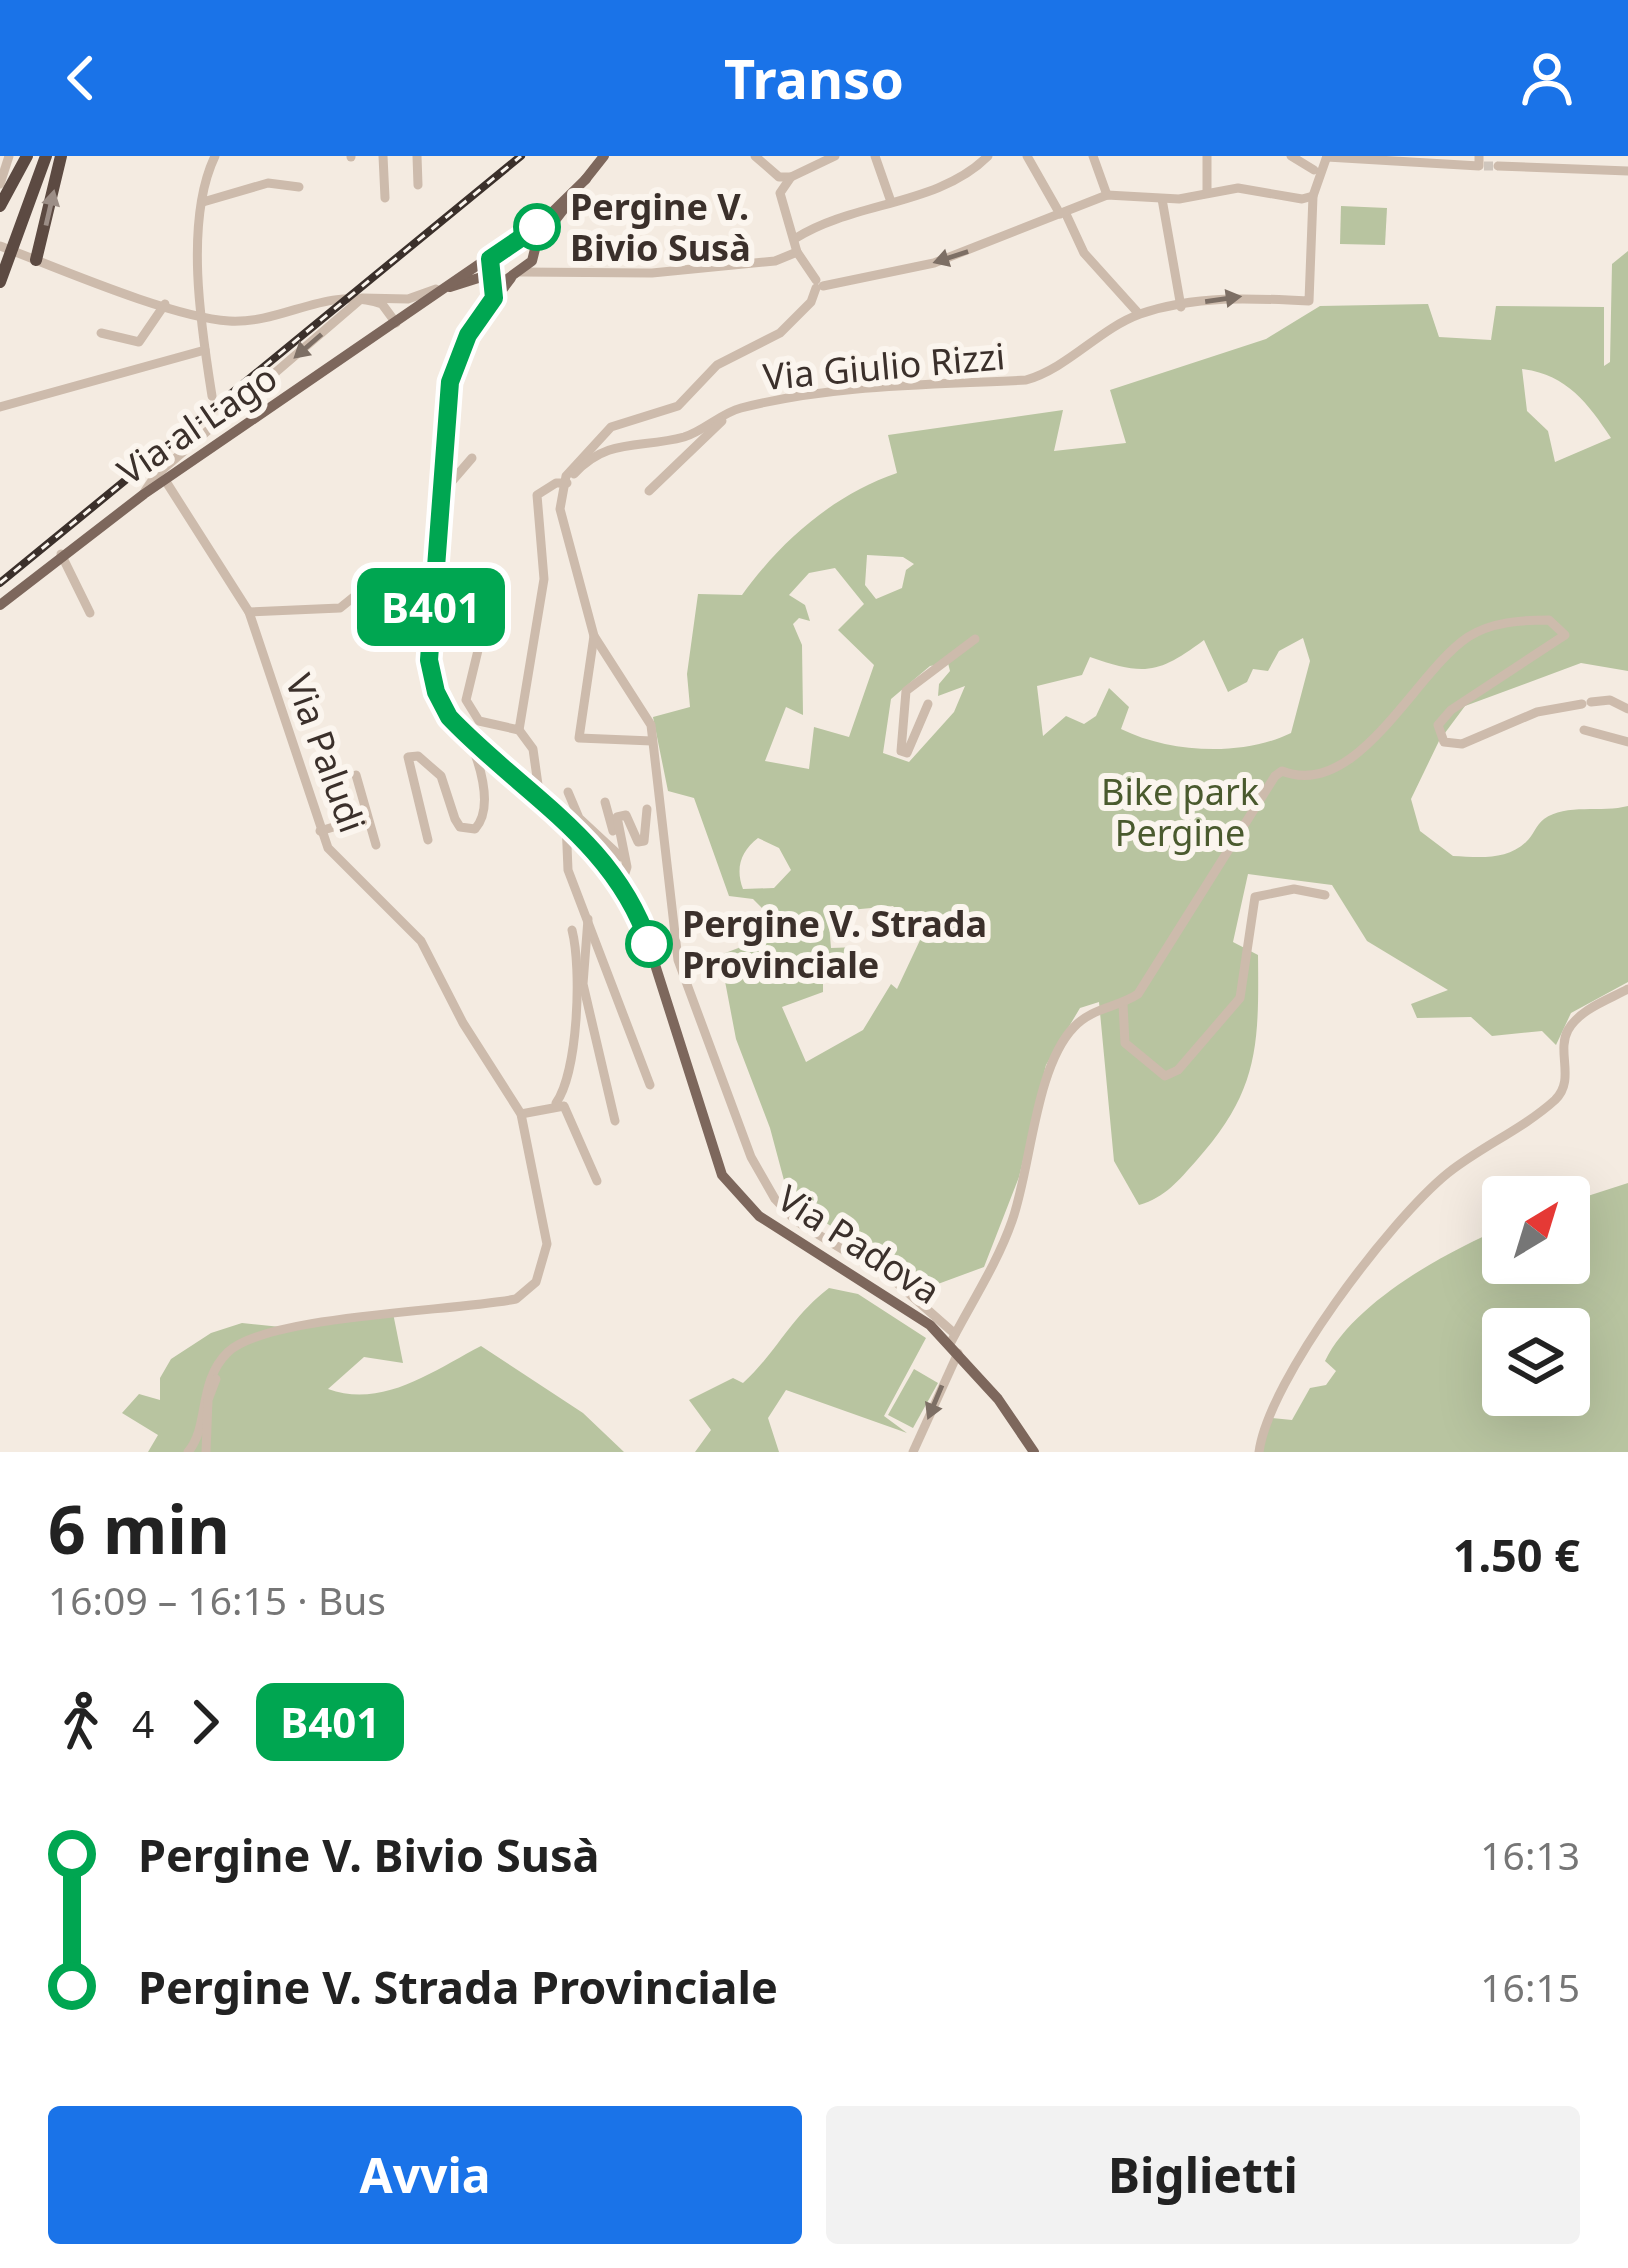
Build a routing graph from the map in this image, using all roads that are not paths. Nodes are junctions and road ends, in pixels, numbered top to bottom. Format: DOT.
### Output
graph roads {
  1 [pos="9,156"];
  2 [pos="27,156"];
  3 [pos="61,156"];
  4 [pos="215,156"];
  5 [pos="383,156"];
  6 [pos="417,156"];
  7 [pos="604,156"];
  8 [pos="755,156"];
  9 [pos="835,156"];
  10 [pos="875,156"];
  11 [pos="988,156"];
  12 [pos="1028,156"];
  13 [pos="1114,156"];
  14 [pos="1207,156"];
  15 [pos="1291,156"];
  16 [pos="41,157"];
  17 [pos="1327,157"];
  18 [pos="1096,158"];
  19 [pos="1481,162"];
  20 [pos="1498,166"];
  21 [pos="1314,170"];
  22 [pos="1628,171"];
  23 [pos="790,176"];
  24 [pos="0,184"];
  25 [pos="418,185"];
  26 [pos="299,187"];
  27 [pos="1207,192"];
  28 [pos="1107,195"];
  29 [pos="1313,196"];
  30 [pos="385,198"];
  31 [pos="1162,199"];
  32 [pos="890,200"];
  33 [pos="203,202"];
  34 [pos="0,206"];
  35 [pos="1062,213"];
  36 [pos="796,238"];
  37 [pos="533,244"];
  38 [pos="0,246"];
  39 [pos="494,254"];
  40 [pos="799,256"];
  41 [pos="0,260"];
  42 [pos="36,260"];
  43 [pos="560,271"];
  44 [pos="516,275"];
  45 [pos="493,276"];
  46 [pos="0,282"];
  47 [pos="447,284"];
  48 [pos="818,285"];
  49 [pos="431,297"];
  50 [pos="362,298"];
  51 [pos="494,298"];
  52 [pos="390,299"];
  53 [pos="165,304"];
  54 [pos="1181,307"];
  55 [pos="1139,314"];
  56 [pos="200,315"];
  57 [pos="398,321"];
  58 [pos="101,333"];
  59 [pos="205,350"];
  60 [pos="212,396"];
  61 [pos="2,406"];
  62 [pos="724,416"];
  63 [pos="0,419"];
  64 [pos="472,458"];
  65 [pos="165,480"];
  66 [pos="567,483"];
  67 [pos="650,490"];
  68 [pos="144,494"];
  69 [pos="440,495"];
  70 [pos="61,554"];
  71 [pos="381,575"];
  72 [pos="494,584"];
  73 [pos="0,602"];
  74 [pos="249,612"];
  75 [pos="90,614"];
  76 [pos="594,636"];
  77 [pos="975,639"];
  78 [pos="928,704"];
  79 [pos="1628,709"];
  80 [pos="519,730"];
  81 [pos="1584,730"];
  82 [pos="465,734"];
  83 [pos="652,741"];
  84 [pos="1628,742"];
  85 [pos="356,775"];
  86 [pos="568,792"];
  87 [pos="540,799"];
  88 [pos="605,802"];
  89 [pos="647,808"];
  90 [pos="367,818"];
  91 [pos="566,821"];
  92 [pos="320,831"];
  93 [pos="428,840"];
  94 [pos="376,845"];
  95 [pos="619,853"];
  96 [pos="627,867"];
  97 [pos="622,882"];
  98 [pos="1325,895"];
  99 [pos="587,919"];
  100 [pos="572,930"];
  101 [pos="1628,988"];
  102 [pos="1123,1004"];
  103 [pos="650,1085"];
  104 [pos="556,1103"];
  105 [pos="521,1114"];
  106 [pos="615,1120"];
  107 [pos="597,1181"];
  108 [pos="954,1344"];
  109 [pos="217,1368"];
  110 [pos="188,1452"];
  111 [pos="206,1452"];
  112 [pos="913,1452"];
  113 [pos="1034,1452"];
  114 [pos="1259,1452"];
  1 -- 24 [label="street"];
  2 -- 34 [label="highway"];
  42 -- 3 [label="highway, one-way"];
  4 -- 33 [label="street"];
  5 -- 30 [label="street"];
  6 -- 25 [label="street"];
  7 -- 37 [label="main road"];
  8 -- 23 [label="street"];
  9 -- 23 [label="street"];
  10 -- 32 [label="street"];
  11 -- 32 [label="street"];
  12 -- 35 [label="street"];
  13 -- 18 [label="street"];
  14 -- 27 [label="street"];
  15 -- 21 [label="street"];
  16 -- 41 [label="highway"];
  16 -- 46 [label="highway"];
  17 -- 19 [label="street"];
  17 -- 29 [label="street"];
  18 -- 28 [label="street"];
  20 -- 22 [label="street"];
  23 -- 36 [label="street"];
  26 -- 33 [label="street"];
  27 -- 29 [label="street"];
  27 -- 31 [label="street"];
  28 -- 31 [label="street"];
  28 -- 35 [label="street"];
  54 -- 29 [label="street, one-way"];
  31 -- 54 [label="street"];
  32 -- 36 [label="street"];
  33 -- 56 [label="street"];
  35 -- 48 [label="street, one-way"];
  35 -- 55 [label="street"];
  36 -- 40 [label="street"];
  37 -- 39 [label="main road"];
  37 -- 43 [label="street"];
  37 -- 44 [label="main road, Via Padova"];
  38 -- 42 [label="street"];
  39 -- 45 [label="main road, Via Padova"];
  39 -- 47 [label="main road"];
  40 -- 43 [label="street"];
  40 -- 48 [label="street"];
  42 -- 53 [label="street"];
  43 -- 44 [label="street"];
  44 -- 45 [label="main road"];
  44 -- 51 [label="main road, Via Padova"];
  45 -- 49 [label="main road"];
  45 -- 51 [label="main road, Via Padova"];
  47 -- 49 [label="main road"];
  47 -- 52 [label="street"];
  48 -- 66 [label="street"];
  49 -- 57 [label="main road, Via al Lago"];
  50 -- 52 [label="street"];
  50 -- 56 [label="street"];
  50 -- 57 [label="street"];
  50 -- 68 [label="street, one-way"];
  51 -- 69 [label="main road, Via Padova"];
  52 -- 57 [label="street"];
  53 -- 56 [label="street"];
  53 -- 58 [label="street"];
  54 -- 55 [label="street"];
  55 -- 62 [label="street, Via Giulio Rizzi"];
  56 -- 59 [label="street"];
  57 -- 65 [label="main road, Via al Lago"];
  59 -- 60 [label="street"];
  59 -- 61 [label="street"];
  61 -- 63 [label="street"];
  62 -- 66 [label="street, Via Giulio Rizzi"];
  62 -- 67 [label="street"];
  64 -- 69 [label="street"];
  65 -- 68 [label="main road, Via al Lago"];
  65 -- 74 [label="street, Via Paludi"];
  66 -- 76 [label="street"];
  66 -- 80 [label="street"];
  68 -- 70 [label="main road, Via al Lago"];
  69 -- 82 [label="main road, Via Padova"];
  70 -- 73 [label="main road, Via al Lago"];
  70 -- 75 [label="street"];
  71 -- 74 [label="street"];
  72 -- 80 [label="street"];
  74 -- 92 [label="street, Via Paludi"];
  76 -- 83 [label="street"];
  76 -- 83 [label="street"];
  77 -- 78 [label="street"];
  79 -- 102 [label="street"];
  80 -- 87 [label="street"];
  81 -- 84 [label="street"];
  82 -- 87 [label="main road, Via Padova"];
  82 -- 93 [label="street"];
  83 -- 108 [label="street"];
  85 -- 90 [label="street"];
  86 -- 95 [label="street"];
  87 -- 91 [label="main road, Via Padova"];
  88 -- 95 [label="street"];
  89 -- 96 [label="street"];
  90 -- 92 [label="street"];
  90 -- 94 [label="street"];
  91 -- 97 [label="main road, Via Padova"];
  91 -- 99 [label="street"];
  92 -- 105 [label="street, Via Paludi"];
  95 -- 96 [label="street"];
  96 -- 97 [label="street"];
  97 -- 108 [label="main road, Via Padova"];
  98 -- 102 [label="street"];
  99 -- 103 [label="street"];
  99 -- 106 [label="street"];
  100 -- 104 [label="street"];
  101 -- 114 [label="street"];
  102 -- 108 [label="street"];
  104 -- 105 [label="street"];
  104 -- 107 [label="street"];
  105 -- 109 [label="street"];
  108 -- 112 [label="street, one-way"];
  108 -- 113 [label="main road, Via Padova"];
  109 -- 110 [label="street"];
  109 -- 111 [label="street"];
}
